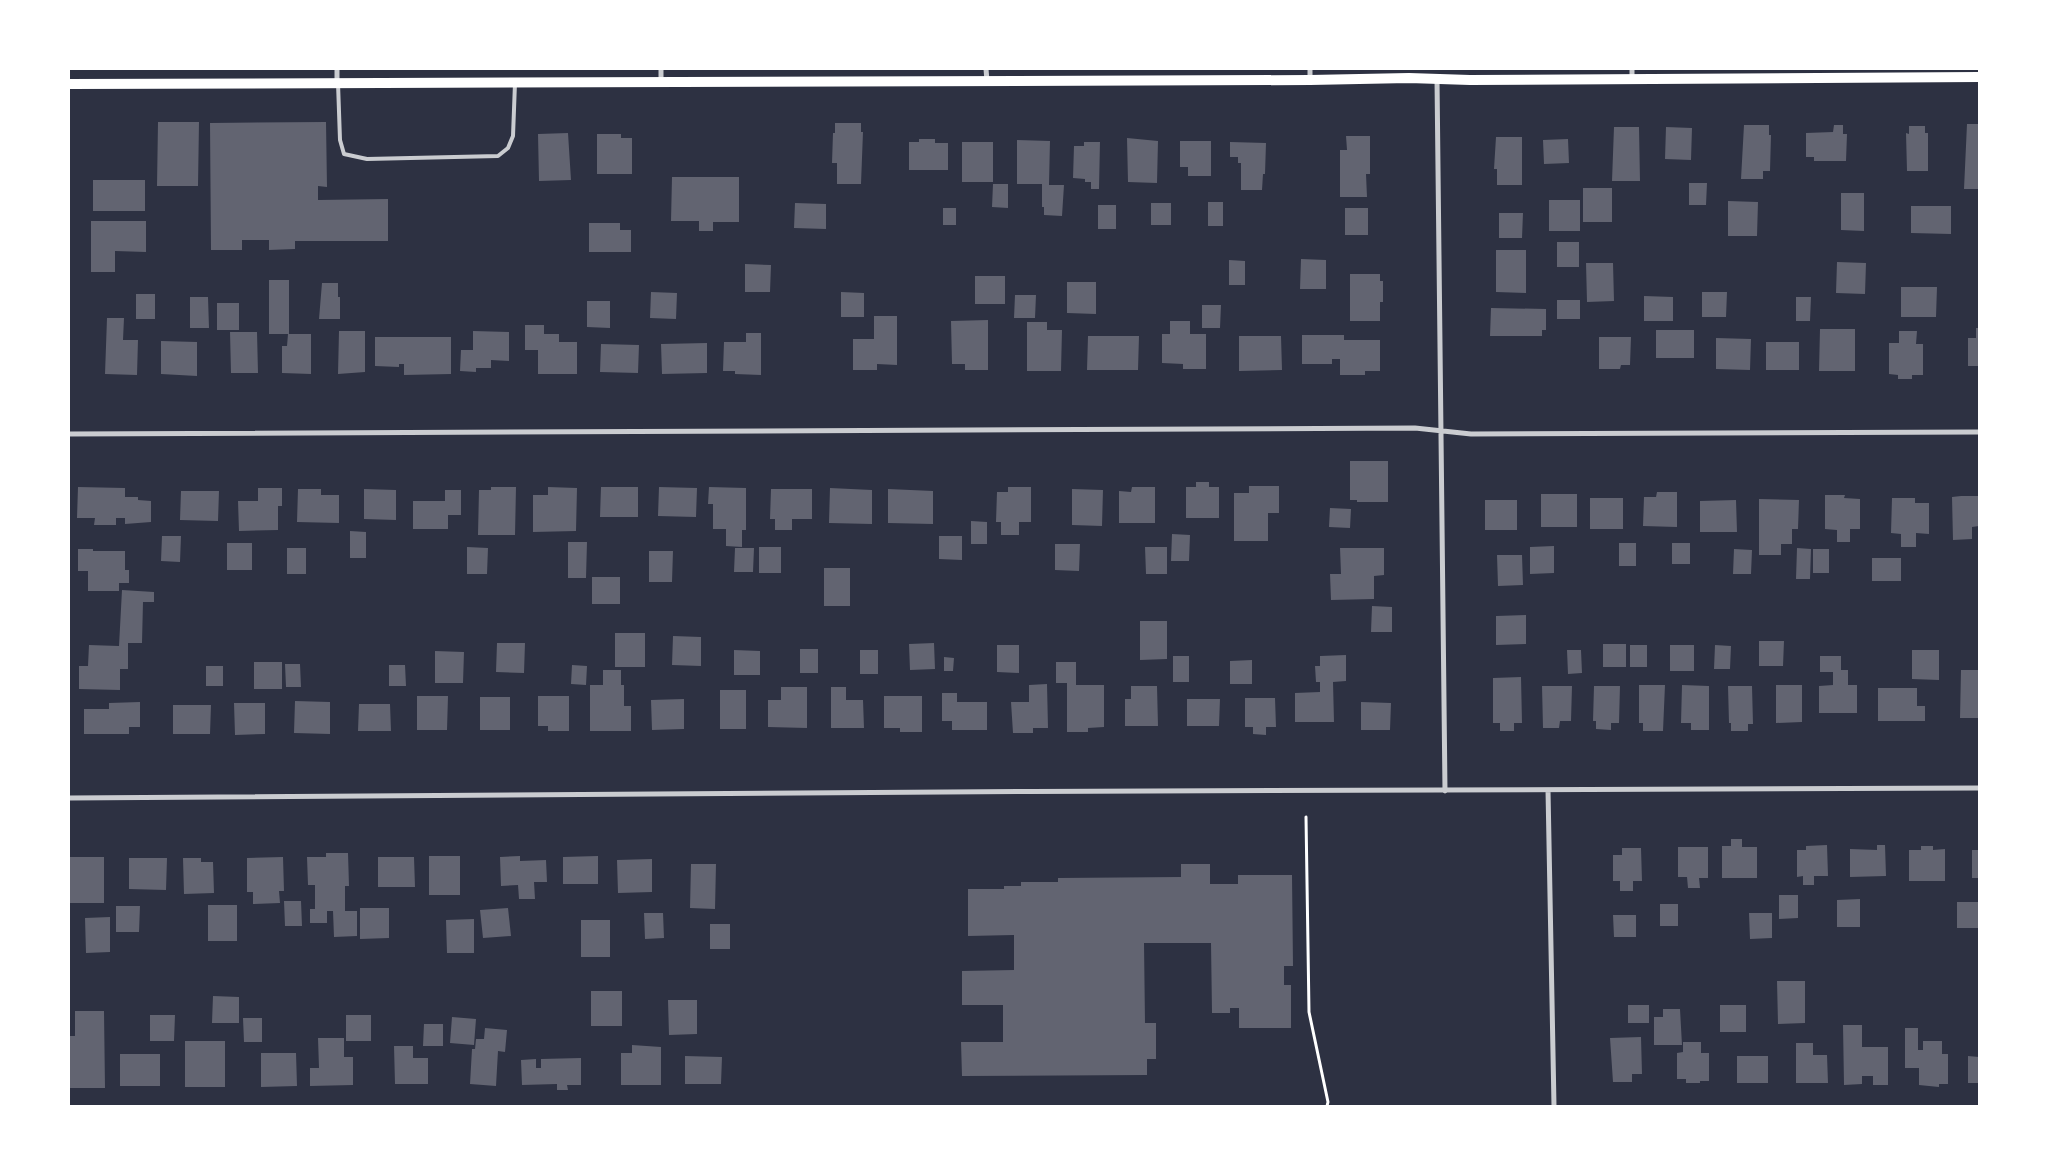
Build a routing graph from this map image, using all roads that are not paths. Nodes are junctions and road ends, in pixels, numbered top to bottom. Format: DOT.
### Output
graph roads {
  1 [pos="337,69"];
  2 [pos="661,69"];
  3 [pos="986,69"];
  4 [pos="1310,69"];
  5 [pos="1961,73"];
  6 [pos="1632,74"];
  7 [pos="1979,78"];
  8 [pos="1438,79"];
  9 [pos="1310,80"];
  10 [pos="987,81"];
  11 [pos="338,82"];
  12 [pos="661,82"];
  13 [pos="515,83"];
  14 [pos="69,84"];
  15 [pos="1442,430"];
  16 [pos="1979,432"];
  17 [pos="69,434"];
  18 [pos="1979,788"];
  19 [pos="1548,790"];
  20 [pos="1445,791"];
  21 [pos="69,798"];
  22 [pos="1554,1106"];
  1 -- 11 [label="street"];
  2 -- 12 [label="street"];
  3 -- 10 [label="street"];
  4 -- 9 [label="street"];
  5 -- 6 [label="main road"];
  5 -- 7 [label="main road"];
  6 -- 8 [label="main road"];
  8 -- 9 [label="main road"];
  8 -- 15 [label="street"];
  9 -- 10 [label="main road"];
  10 -- 12 [label="main road"];
  11 -- 13 [label="main road"];
  11 -- 13 [label="lane"];
  11 -- 14 [label="main road"];
  12 -- 13 [label="main road"];
  15 -- 16 [label="street"];
  15 -- 17 [label="street"];
  15 -- 20 [label="street"];
  18 -- 19 [label="street"];
  19 -- 20 [label="street"];
  19 -- 22 [label="street"];
  20 -- 21 [label="street"];
}
